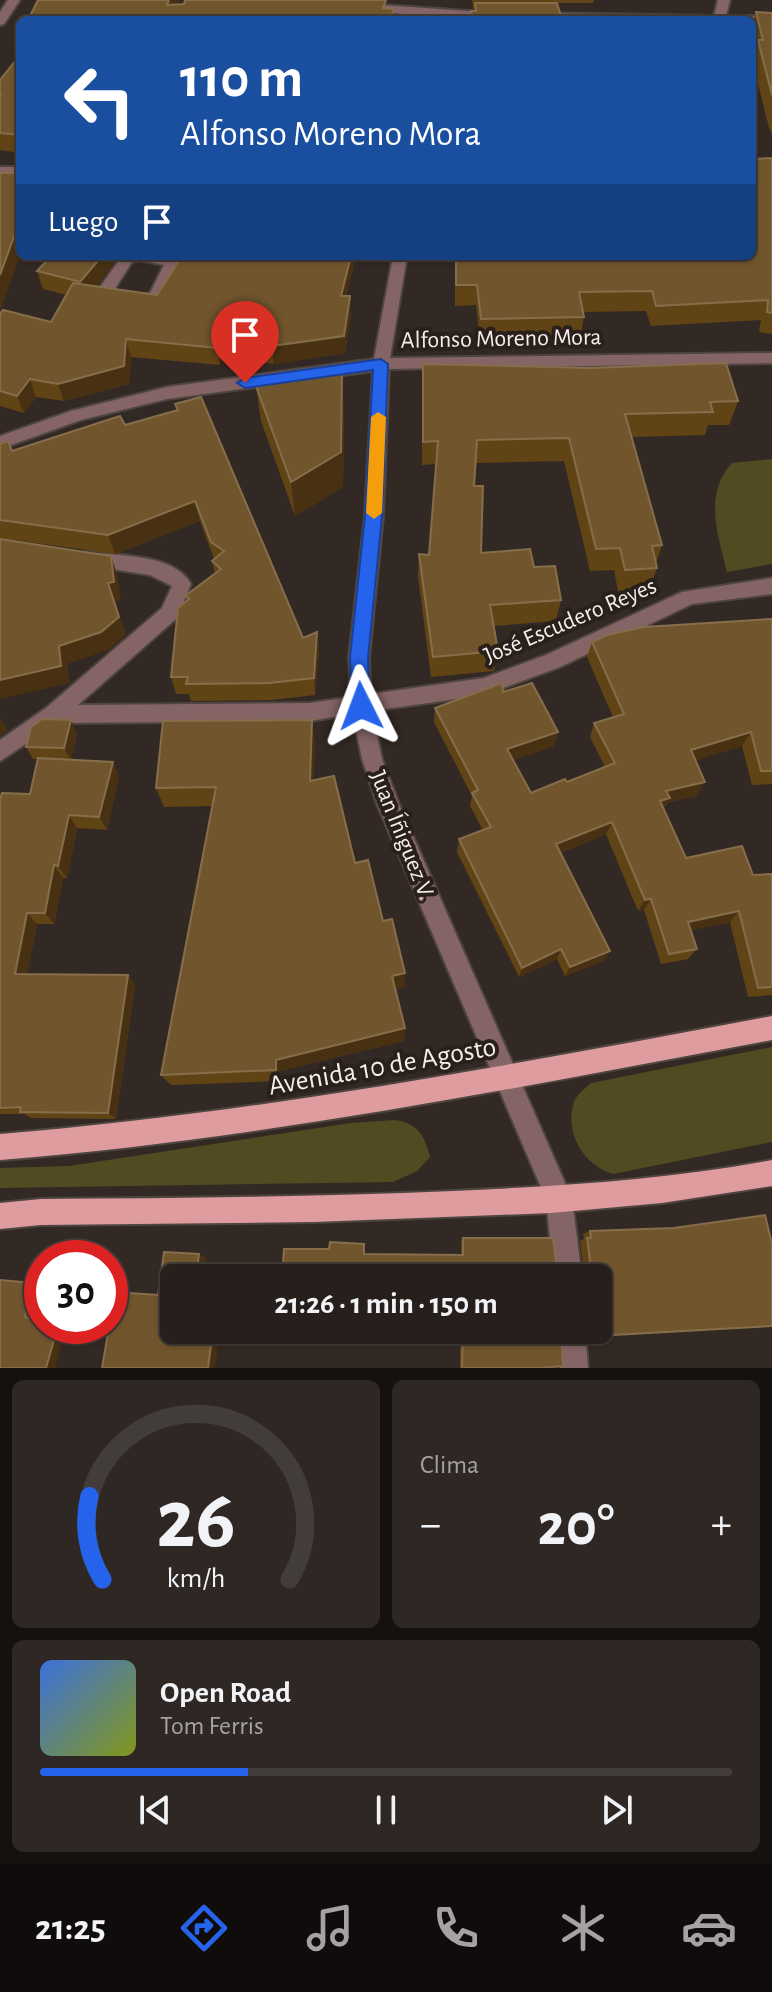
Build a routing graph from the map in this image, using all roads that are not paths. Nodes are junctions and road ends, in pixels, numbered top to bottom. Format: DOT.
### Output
graph roads {
  1 [pos="14,0"];
  2 [pos="354,7"];
  3 [pos="431,11"];
  4 [pos="491,16"];
  5 [pos="0,21"];
  6 [pos="126,260"];
  7 [pos="165,260"];
  8 [pos="399,260"];
  9 [pos="772,358"];
  10 [pos="381,364"];
  11 [pos="0,443"];
  12 [pos="62,556"];
  13 [pos="772,586"];
  14 [pos="361,706"];
  15 [pos="53,714"];
  16 [pos="0,752"];
  17 [pos="772,1028"];
  18 [pos="509,1076"];
  19 [pos="0,1147"];
  20 [pos="772,1173"];
  21 [pos="559,1199"];
  22 [pos="0,1216"];
  23 [pos="566,1264"];
  24 [pos="572,1344"];
  25 [pos="574,1368"];
  1 -- 5 [label="street"];
  2 -- 3 [label="street"];
  3 -- 4 [label="street"];
  6 -- 7 [label="street"];
  8 -- 10 [label="street, Juan Íñiguez V."];
  9 -- 10 [label="street, Alfonso Moreno Mora"];
  10 -- 11 [label="street, Alfonso Moreno Mora"];
  10 -- 14 [label="street, Juan Íñiguez V."];
  12 -- 15 [label="street"];
  13 -- 14 [label="street, José Escudero Reyes"];
  14 -- 15 [label="street, José Escudero Reyes"];
  14 -- 18 [label="street, Juan Íñiguez V."];
  15 -- 16 [label="street"];
  17 -- 18 [label="main road, Avenida 10 de Agosto"];
  18 -- 19 [label="main road, Avenida 10 de Agosto"];
  18 -- 21 [label="street, Juan Íñiguez V."];
  20 -- 21 [label="main road"];
  21 -- 22 [label="main road"];
  21 -- 23 [label="street, Juan Íñiguez V."];
  24 -- 25 [label="street"];
}
